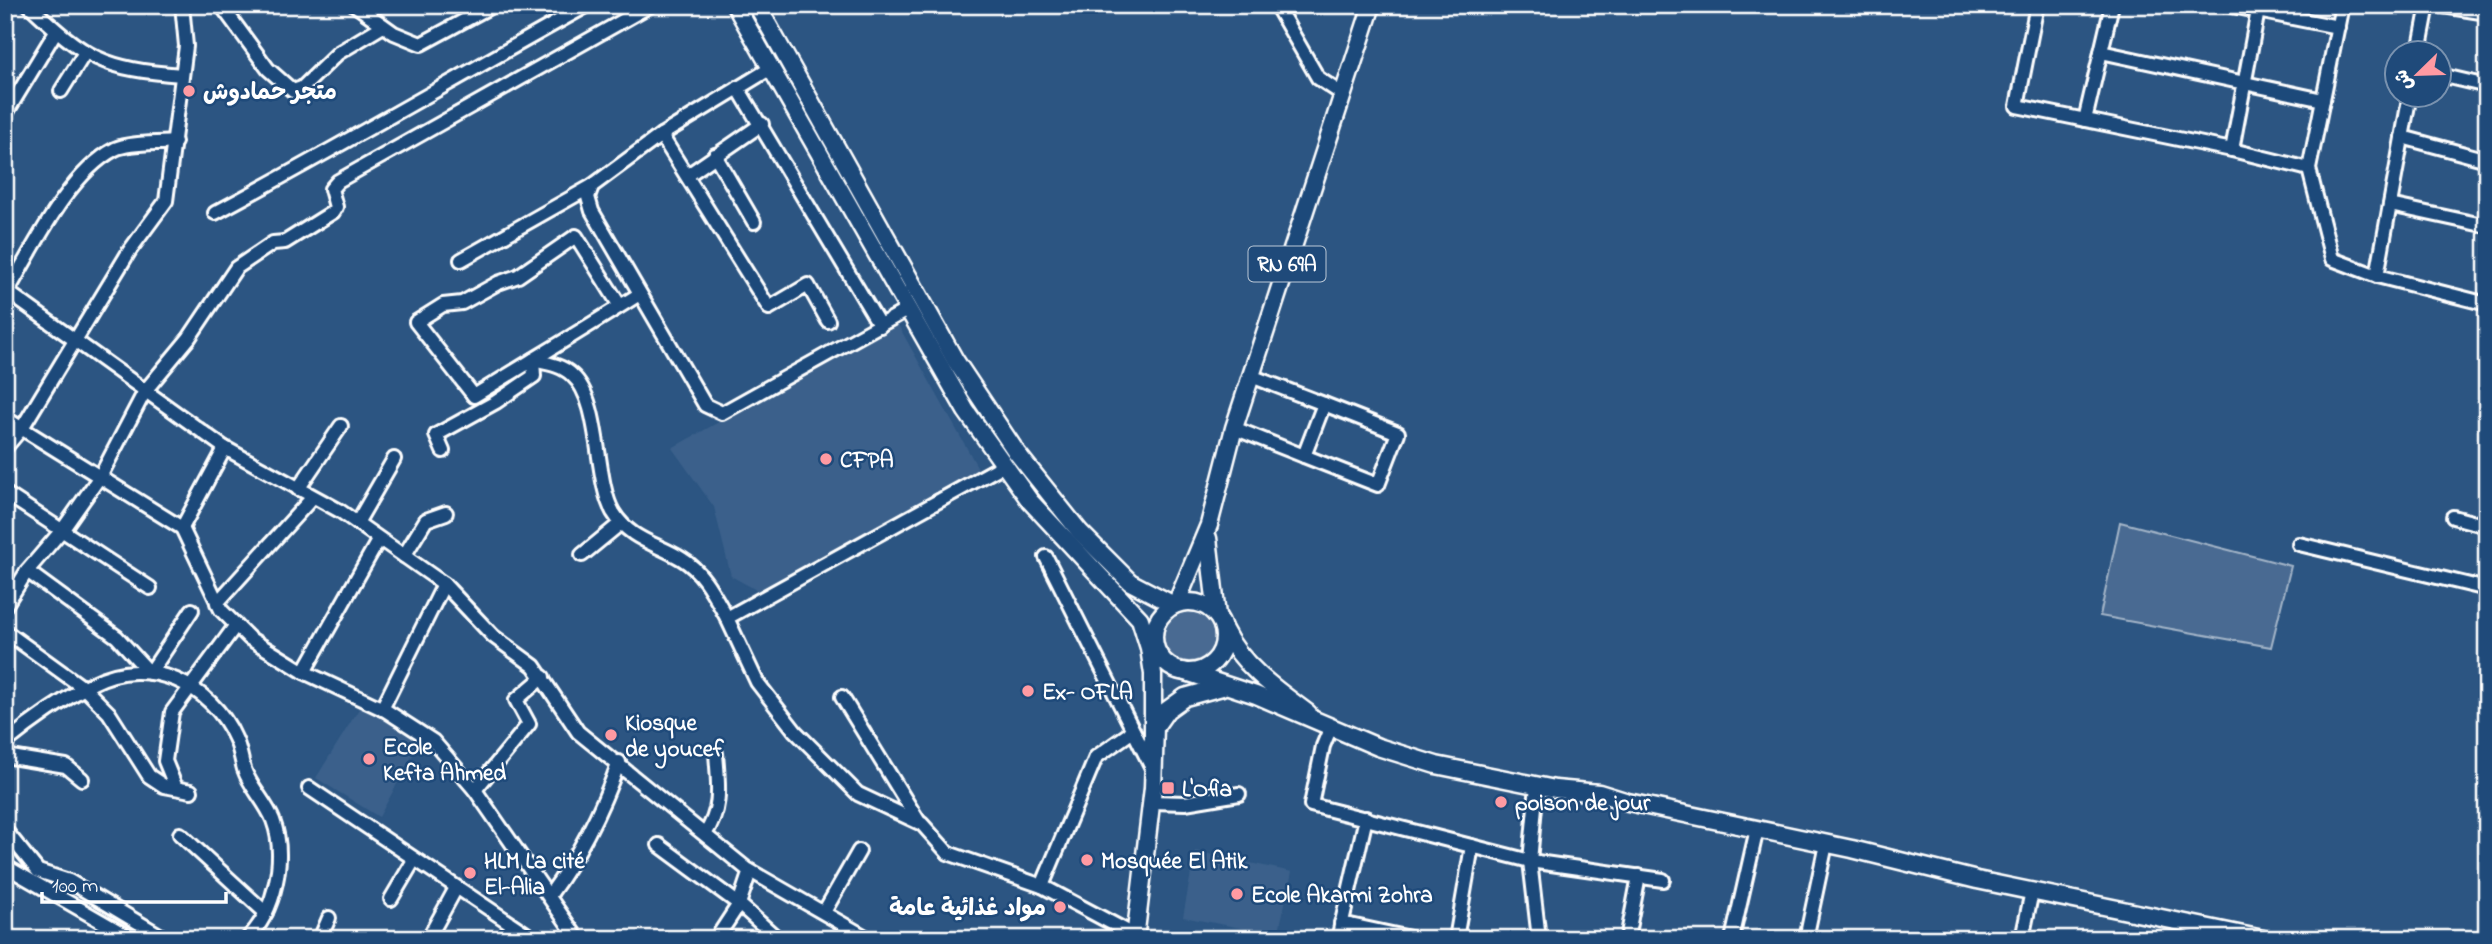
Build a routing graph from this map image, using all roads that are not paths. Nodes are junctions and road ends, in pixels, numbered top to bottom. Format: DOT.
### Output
graph roads {
  1 [pos="29,5"];
  2 [pos="183,5"];
  3 [pos="221,5"];
  4 [pos="355,5"];
  5 [pos="493,5"];
  6 [pos="588,5"];
  7 [pos="651,5"];
  8 [pos="735,5"];
  9 [pos="757,5"];
  10 [pos="1276,5"];
  11 [pos="1372,5"];
  12 [pos="2037,5"];
  13 [pos="2112,5"];
  14 [pos="2227,5"];
  15 [pos="2342,5"];
  16 [pos="2428,5"];
  17 [pos="2437,5"];
  18 [pos="2259,8"];
  19 [pos="2487,13"];
  20 [pos="383,26"];
  21 [pos="2338,27"];
  22 [pos="56,31"];
  23 [pos="2421,38"];
  24 [pos="2101,52"];
  25 [pos="84,54"];
  26 [pos="771,68"];
  27 [pos="182,75"];
  28 [pos="2454,78"];
  29 [pos="2244,85"];
  30 [pos="2487,86"];
  31 [pos="738,88"];
  32 [pos="61,91"];
  33 [pos="1342,94"];
  34 [pos="2323,100"];
  35 [pos="2407,108"];
  36 [pos="5,115"];
  37 [pos="2085,120"];
  38 [pos="762,124"];
  39 [pos="661,135"];
  40 [pos="2402,137"];
  41 [pos="175,142"];
  42 [pos="2232,150"];
  43 [pos="715,155"];
  44 [pos="2487,160"];
  45 [pos="2309,169"];
  46 [pos="688,175"];
  47 [pos="592,186"];
  48 [pos="2390,205"];
  49 [pos="215,213"];
  50 [pos="754,222"];
  51 [pos="2487,226"];
  52 [pos="461,260"];
  53 [pos="2377,276"];
  54 [pos="6,293"];
  55 [pos="638,295"];
  56 [pos="2487,304"];
  57 [pos="620,306"];
  58 [pos="907,310"];
  59 [pos="828,321"];
  60 [pos="880,326"];
  61 [pos="75,342"];
  62 [pos="533,360"];
  63 [pos="1251,376"];
  64 [pos="145,391"];
  65 [pos="1324,404"];
  66 [pos="5,418"];
  67 [pos="341,426"];
  68 [pos="22,428"];
  69 [pos="1234,428"];
  70 [pos="5,448"];
  71 [pos="225,448"];
  72 [pos="443,451"];
  73 [pos="1304,456"];
  74 [pos="394,459"];
  75 [pos="1002,466"];
  76 [pos="101,475"];
  77 [pos="298,489"];
  78 [pos="5,493"];
  79 [pos="312,498"];
  80 [pos="446,513"];
  81 [pos="2453,517"];
  82 [pos="357,523"];
  83 [pos="621,523"];
  84 [pos="1209,525"];
  85 [pos="2487,526"];
  86 [pos="182,528"];
  87 [pos="63,529"];
  88 [pos="379,539"];
  89 [pos="2299,544"];
  90 [pos="582,555"];
  91 [pos="404,556"];
  92 [pos="1046,557"];
  93 [pos="27,571"];
  94 [pos="444,584"];
  95 [pos="150,588"];
  96 [pos="2487,589"];
  97 [pos="217,603"];
  98 [pos="1175,605"];
  99 [pos="5,606"];
  100 [pos="192,610"];
  101 [pos="727,618"];
  102 [pos="1140,620"];
  103 [pos="1219,620"];
  104 [pos="236,625"];
  105 [pos="5,631"];
  106 [pos="1155,646"];
  107 [pos="304,672"];
  108 [pos="150,673"];
  109 [pos="1153,674"];
  110 [pos="1201,674"];
  111 [pos="543,677"];
  112 [pos="193,686"];
  113 [pos="1227,686"];
  114 [pos="85,689"];
  115 [pos="1185,697"];
  116 [pos="842,698"];
  117 [pos="382,709"];
  118 [pos="1328,728"];
  119 [pos="1133,731"];
  120 [pos="5,743"];
  121 [pos="1153,751"];
  122 [pos="716,753"];
  123 [pos="5,756"];
  124 [pos="619,762"];
  125 [pos="1154,772"];
  126 [pos="82,779"];
  127 [pos="1537,785"];
  128 [pos="176,788"];
  129 [pos="309,788"];
  130 [pos="475,790"];
  131 [pos="191,791"];
  132 [pos="1239,794"];
  133 [pos="1152,802"];
  134 [pos="1366,818"];
  135 [pos="919,822"];
  136 [pos="1757,829"];
  137 [pos="5,830"];
  138 [pos="180,834"];
  139 [pos="705,834"];
  140 [pos="1826,844"];
  141 [pos="659,845"];
  142 [pos="1472,846"];
  143 [pos="859,851"];
  144 [pos="414,860"];
  145 [pos="1530,861"];
  146 [pos="5,866"];
  147 [pos="750,871"];
  148 [pos="1639,876"];
  149 [pos="1663,880"];
  150 [pos="1042,886"];
  151 [pos="80,888"];
  152 [pos="456,888"];
  153 [pos="2032,891"];
  154 [pos="549,896"];
  155 [pos="391,898"];
  156 [pos="72,904"];
  157 [pos="739,904"];
  158 [pos="824,912"];
  159 [pos="266,913"];
  160 [pos="330,918"];
  161 [pos="1341,923"];
  162 [pos="526,937"];
  163 [pos="1135,937"];
  164 [pos="132,939"];
  165 [pos="166,939"];
  166 [pos="247,939"];
  167 [pos="320,939"];
  168 [pos="428,939"];
  169 [pos="578,939"];
  170 [pos="716,939"];
  171 [pos="778,939"];
  172 [pos="869,939"];
  173 [pos="1338,939"];
  174 [pos="1415,939"];
  175 [pos="1456,939"];
  176 [pos="1539,939"];
  177 [pos="1627,939"];
  178 [pos="1732,939"];
  179 [pos="1806,939"];
  180 [pos="2022,939"];
  181 [pos="2263,939"];
  1 -- 22 [label="street"];
  2 -- 27 [label="street"];
  3 -- 20 [label="street"];
  4 -- 20 [label="street"];
  5 -- 20 [label="street"];
  6 -- 49 [label="street"];
  7 -- 64 [label="street"];
  8 -- 26 [label="main road"];
  9 -- 98 [label="main road"];
  10 -- 33 [label="street"];
  11 -- 33 [label="main road, RN 69A"];
  12 -- 37 [label="street"];
  13 -- 24 [label="street"];
  14 -- 18 [label="street"];
  15 -- 21 [label="street"];
  16 -- 23 [label="street"];
  17 -- 19 [label="street"];
  18 -- 21 [label="street"];
  18 -- 29 [label="street"];
  21 -- 34 [label="street"];
  22 -- 25 [label="street"];
  22 -- 36 [label="street"];
  24 -- 29 [label="street"];
  24 -- 37 [label="street"];
  25 -- 27 [label="street"];
  25 -- 32 [label="street"];
  26 -- 31 [label="street"];
  26 -- 58 [label="main road"];
  27 -- 41 [label="street"];
  28 -- 30 [label="street"];
  29 -- 34 [label="street"];
  29 -- 42 [label="street"];
  31 -- 38 [label="street"];
  31 -- 39 [label="street"];
  33 -- 63 [label="main road, RN 69A"];
  34 -- 45 [label="street"];
  35 -- 40 [label="street"];
  37 -- 42 [label="street"];
  38 -- 43 [label="street"];
  38 -- 60 [label="street"];
  39 -- 46 [label="street"];
  39 -- 47 [label="street"];
  40 -- 44 [label="street"];
  40 -- 48 [label="street"];
  41 -- 54 [label="street"];
  41 -- 61 [label="street"];
  42 -- 45 [label="street"];
  43 -- 46 [label="street"];
  43 -- 50 [label="street"];
  45 -- 53 [label="street"];
  46 -- 59 [label="street"];
  47 -- 52 [label="street"];
  47 -- 55 [label="street"];
  48 -- 51 [label="street"];
  48 -- 53 [label="street"];
  53 -- 56 [label="street"];
  54 -- 61 [label="street"];
  55 -- 57 [label="street"];
  55 -- 60 [label="street"];
  57 -- 62 [label="street"];
  57 -- 62 [label="street"];
  58 -- 60 [label="street"];
  58 -- 75 [label="main road"];
  61 -- 64 [label="street"];
  61 -- 68 [label="street"];
  62 -- 72 [label="street"];
  62 -- 83 [label="street"];
  63 -- 65 [label="street"];
  63 -- 69 [label="main road, RN 69A"];
  64 -- 71 [label="street"];
  64 -- 76 [label="street"];
  65 -- 73 [label="street"];
  65 -- 73 [label="street"];
  66 -- 68 [label="street"];
  67 -- 77 [label="street"];
  68 -- 70 [label="street"];
  68 -- 76 [label="street"];
  69 -- 73 [label="street"];
  69 -- 84 [label="main road, RN 69A"];
  71 -- 77 [label="street"];
  71 -- 86 [label="street"];
  74 -- 82 [label="street"];
  75 -- 101 [label="street"];
  75 -- 102 [label="main road"];
  76 -- 86 [label="street"];
  76 -- 87 [label="street"];
  77 -- 79 [label="street"];
  78 -- 87 [label="street"];
  79 -- 82 [label="street"];
  79 -- 97 [label="street"];
  80 -- 91 [label="street"];
  81 -- 85 [label="street"];
  82 -- 88 [label="street"];
  83 -- 90 [label="street"];
  83 -- 101 [label="street"];
  84 -- 98 [label="main road, RN 69A"];
  84 -- 103 [label="main road, RN 69A"];
  86 -- 97 [label="street"];
  87 -- 93 [label="street"];
  87 -- 95 [label="street"];
  88 -- 91 [label="street"];
  88 -- 107 [label="street"];
  89 -- 96 [label="street"];
  91 -- 94 [label="street"];
  92 -- 119 [label="street"];
  93 -- 99 [label="street"];
  93 -- 108 [label="street"];
  94 -- 111 [label="street"];
  94 -- 117 [label="street"];
  97 -- 104 [label="street"];
  98 -- 103 [label="main road"];
  98 -- 106 [label="main road"];
  100 -- 108 [label="street"];
  101 -- 135 [label="street"];
  102 -- 106 [label="main road"];
  102 -- 109 [label="main road"];
  103 -- 110 [label="main road"];
  103 -- 118 [label="main road"];
  104 -- 107 [label="street"];
  104 -- 112 [label="street"];
  105 -- 114 [label="street"];
  106 -- 109 [label="main road"];
  106 -- 110 [label="main road"];
  107 -- 117 [label="street"];
  108 -- 112 [label="street"];
  108 -- 114 [label="street"];
  109 -- 121 [label="main road"];
  110 -- 113 [label="main road"];
  110 -- 115 [label="main road"];
  111 -- 124 [label="street"];
  111 -- 130 [label="street"];
  112 -- 128 [label="street"];
  112 -- 159 [label="street"];
  113 -- 115 [label="main road"];
  113 -- 118 [label="main road"];
  114 -- 120 [label="street"];
  114 -- 128 [label="street"];
  115 -- 121 [label="main road"];
  116 -- 135 [label="street"];
  117 -- 130 [label="street"];
  118 -- 127 [label="main road"];
  118 -- 134 [label="street"];
  119 -- 125 [label="street"];
  119 -- 150 [label="street"];
  121 -- 125 [label="main road"];
  122 -- 139 [label="street"];
  123 -- 126 [label="street"];
  124 -- 139 [label="street"];
  124 -- 154 [label="street"];
  125 -- 133 [label="main road"];
  127 -- 136 [label="main road"];
  127 -- 145 [label="street"];
  128 -- 131 [label="street"];
  129 -- 144 [label="street"];
  130 -- 154 [label="street"];
  132 -- 133 [label="street"];
  133 -- 163 [label="main road"];
  134 -- 142 [label="street"];
  134 -- 161 [label="street"];
  135 -- 150 [label="street"];
  136 -- 140 [label="main road"];
  136 -- 178 [label="street"];
  137 -- 151 [label="street"];
  138 -- 159 [label="street"];
  139 -- 147 [label="street"];
  140 -- 153 [label="main road"];
  140 -- 179 [label="street"];
  141 -- 157 [label="street"];
  142 -- 145 [label="street"];
  142 -- 175 [label="street"];
  143 -- 158 [label="street"];
  144 -- 152 [label="street"];
  144 -- 155 [label="street"];
  145 -- 148 [label="street"];
  145 -- 176 [label="street"];
  146 -- 156 [label="street"];
  147 -- 157 [label="street"];
  147 -- 158 [label="street"];
  148 -- 149 [label="street"];
  148 -- 177 [label="street"];
  150 -- 163 [label="street"];
  151 -- 156 [label="street"];
  151 -- 165 [label="street"];
  152 -- 162 [label="street"];
  152 -- 168 [label="street"];
  153 -- 180 [label="street"];
  153 -- 181 [label="main road"];
  154 -- 169 [label="street"];
  156 -- 164 [label="street"];
  157 -- 170 [label="street"];
  157 -- 171 [label="street"];
  158 -- 172 [label="street"];
  159 -- 166 [label="street"];
  160 -- 167 [label="street"];
  161 -- 173 [label="street"];
  161 -- 174 [label="street"];
}
